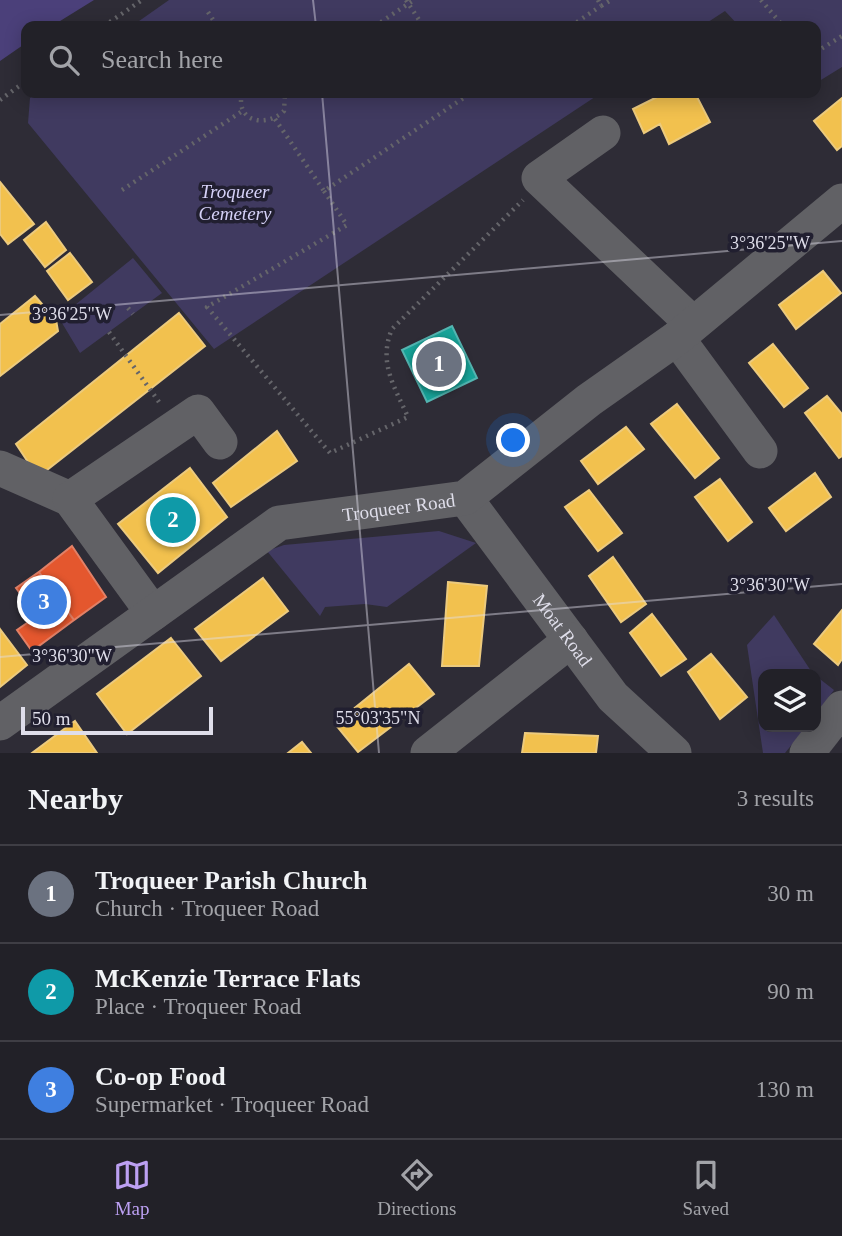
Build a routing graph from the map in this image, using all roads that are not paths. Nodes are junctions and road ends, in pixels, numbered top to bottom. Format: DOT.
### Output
graph roads {
  1 [pos="603,133"];
  2 [pos="842,201"];
  3 [pos="685,331"];
  4 [pos="220,442"];
  5 [pos="760,451"];
  6 [pos="0,468"];
  7 [pos="465,498"];
  8 [pos="69,499"];
  9 [pos="153,613"];
  10 [pos="571,640"];
  11 [pos="842,708"];
  12 [pos="0,723"];
  13 [pos="428,753"];
  14 [pos="674,753"];
  15 [pos="807,753"];
  1 -- 3 [label="street"];
  2 -- 3 [label="street, Troqueer Road"];
  3 -- 5 [label="street"];
  3 -- 7 [label="street, Troqueer Road"];
  4 -- 8 [label="street"];
  6 -- 8 [label="street"];
  7 -- 9 [label="street, Troqueer Road"];
  7 -- 10 [label="street, Moat Road"];
  8 -- 9 [label="street"];
  9 -- 12 [label="street, Troqueer Road"];
  10 -- 13 [label="street"];
  10 -- 14 [label="street, Moat Road"];
  11 -- 15 [label="street"];
}
